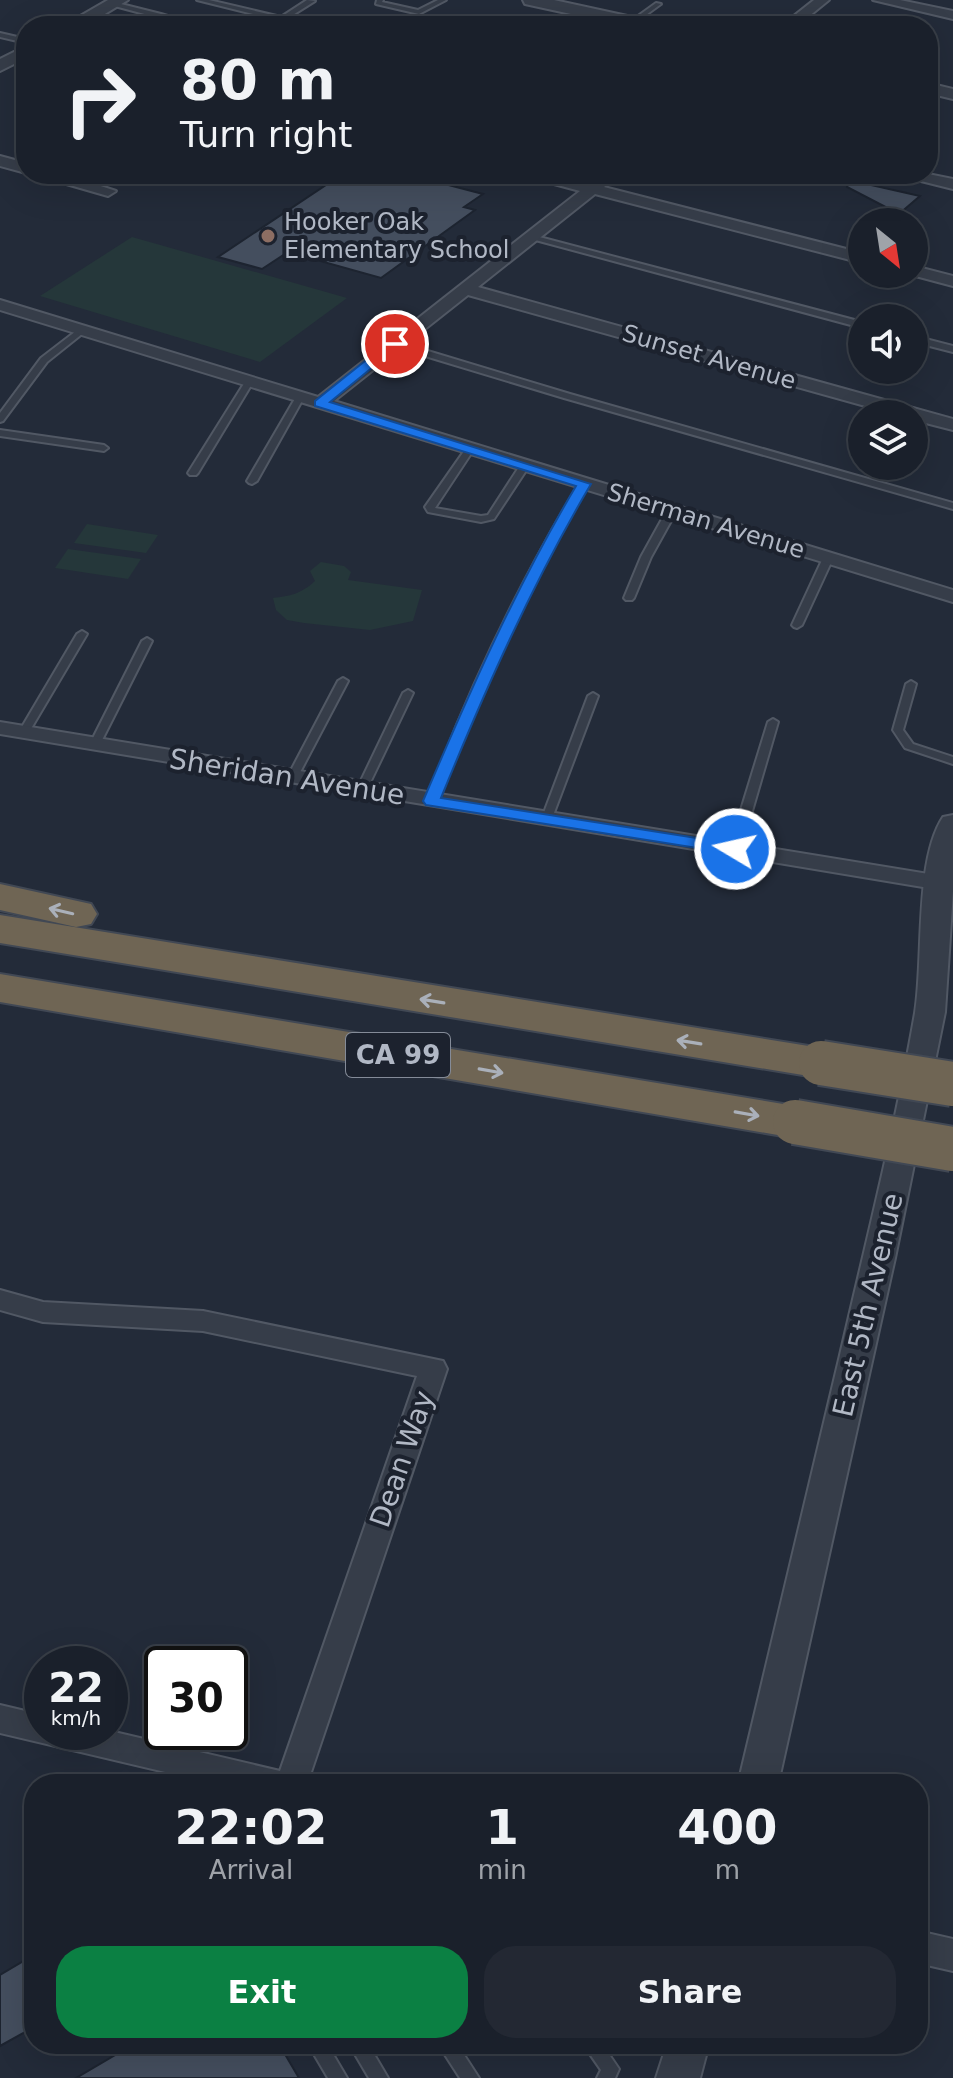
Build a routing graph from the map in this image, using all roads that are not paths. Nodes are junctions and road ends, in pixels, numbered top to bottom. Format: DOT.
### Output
graph roads {
  1 [pos="200,0"];
  2 [pos="312,0"];
  3 [pos="380,0"];
  4 [pos="443,0"];
  5 [pos="536,0"];
  6 [pos="822,0"];
  7 [pos="880,0"];
  8 [pos="117,2"];
  9 [pos="658,4"];
  10 [pos="159,15"];
  11 [pos="953,15"];
  12 [pos="91,16"];
  13 [pos="163,16"];
  14 [pos="269,16"];
  15 [pos="287,16"];
  16 [pos="592,16"];
  17 [pos="632,16"];
  18 [pos="801,16"];
  19 [pos="83,184"];
  20 [pos="570,184"];
  21 [pos="600,184"];
  22 [pos="593,190"];
  23 [pos="108,191"];
  24 [pos="531,236"];
  25 [pos="848,254"];
  26 [pos="928,275"];
  27 [pos="953,281"];
  28 [pos="465,289"];
  29 [pos="0,305"];
  30 [pos="848,321"];
  31 [pos="83,330"];
  32 [pos="928,343"];
  33 [pos="395,344"];
  34 [pos="953,349"];
  35 [pos="249,382"];
  36 [pos="300,397"];
  37 [pos="320,404"];
  38 [pos="0,419"];
  39 [pos="953,425"];
  40 [pos="0,433"];
  41 [pos="104,448"];
  42 [pos="470,449"];
  43 [pos="524,466"];
  44 [pos="193,473"];
  45 [pos="252,481"];
  46 [pos="584,484"];
  47 [pos="953,506"];
  48 [pos="672,510"];
  49 [pos="828,558"];
  50 [pos="953,596"];
  51 [pos="629,598"];
  52 [pos="797,625"];
  53 [pos="82,634"];
  54 [pos="147,641"];
  55 [pos="343,681"];
  56 [pos="911,684"];
  57 [pos="408,693"];
  58 [pos="593,696"];
  59 [pos="773,722"];
  60 [pos="0,728"];
  61 [pos="24,732"];
  62 [pos="94,746"];
  63 [pos="953,761"];
  64 [pos="292,778"];
  65 [pos="362,789"];
  66 [pos="432,801"];
  67 [pos="547,818"];
  68 [pos="953,823"];
  69 [pos="735,849"];
  70 [pos="945,884"];
  71 [pos="0,897"];
  72 [pos="0,929"];
  73 [pos="0,988"];
  74 [pos="381,993"];
  75 [pos="0,1014"];
  76 [pos="339,1045"];
  77 [pos="953,1084"];
  78 [pos="953,1149"];
  79 [pos="0,1300"];
  80 [pos="0,1719"];
  81 [pos="24,1725"];
  82 [pos="128,1749"];
  83 [pos="233,1774"];
  84 [pos="294,1774"];
  85 [pos="760,1774"];
  86 [pos="928,1949"];
  87 [pos="953,1955"];
  88 [pos="323,2054"];
  89 [pos="364,2054"];
  90 [pos="454,2054"];
  91 [pos="599,2054"];
  92 [pos="685,2054"];
  93 [pos="338,2078"];
  94 [pos="379,2078"];
  95 [pos="470,2078"];
  96 [pos="606,2078"];
  97 [pos="678,2078"];
  1 -- 14 [label="lane"];
  2 -- 15 [label="lane"];
  3 -- 4 [label="lane"];
  5 -- 16 [label="street"];
  6 -- 18 [label="street"];
  7 -- 11 [label="street"];
  8 -- 10 [label="lane"];
  8 -- 12 [label="street"];
  9 -- 17 [label="lane"];
  10 -- 13 [label="lane"];
  19 -- 23 [label="street"];
  20 -- 22 [label="street"];
  21 -- 22 [label="street"];
  22 -- 24 [label="street"];
  22 -- 25 [label="street"];
  24 -- 28 [label="street"];
  24 -- 30 [label="lane"];
  26 -- 27 [label="street"];
  28 -- 33 [label="street"];
  28 -- 39 [label="street, Sunset Avenue"];
  29 -- 31 [label="street, Sherman Avenue"];
  31 -- 35 [label="street, Sherman Avenue"];
  31 -- 38 [label="lane"];
  32 -- 34 [label="lane"];
  33 -- 37 [label="street"];
  33 -- 47 [label="lane"];
  35 -- 36 [label="street, Sherman Avenue"];
  35 -- 44 [label="lane"];
  36 -- 37 [label="street, Sherman Avenue"];
  36 -- 45 [label="lane"];
  37 -- 42 [label="street, Sherman Avenue"];
  40 -- 41 [label="lane"];
  42 -- 43 [label="street, Sherman Avenue"];
  42 -- 43 [label="lane"];
  43 -- 46 [label="street, Sherman Avenue"];
  46 -- 48 [label="street, Sherman Avenue"];
  46 -- 66 [label="lane"];
  48 -- 49 [label="street, Sherman Avenue"];
  48 -- 51 [label="lane"];
  49 -- 50 [label="street, Sherman Avenue"];
  49 -- 52 [label="lane"];
  53 -- 61 [label="lane"];
  54 -- 62 [label="lane"];
  55 -- 64 [label="lane"];
  56 -- 63 [label="lane"];
  57 -- 65 [label="lane"];
  58 -- 67 [label="lane"];
  59 -- 69 [label="lane"];
  60 -- 61 [label="street, Sheridan Avenue"];
  61 -- 62 [label="street, Sheridan Avenue"];
  62 -- 64 [label="street, Sheridan Avenue"];
  64 -- 65 [label="street, Sheridan Avenue"];
  65 -- 66 [label="street, Sheridan Avenue"];
  66 -- 67 [label="street, Sheridan Avenue"];
  67 -- 69 [label="street, Sheridan Avenue"];
  68 -- 70 [label="street, East 5th Avenue"];
  69 -- 70 [label="street, Sheridan Avenue"];
  70 -- 85 [label="street, East 5th Avenue"];
  74 -- 71 [label="highway, one-way"];
  72 -- 74 [label="highway, CA 99"];
  73 -- 76 [label="highway, CA 99"];
  77 -- 74 [label="highway, CA 99, one-way, bridge"];
  75 -- 76 [label="highway"];
  76 -- 78 [label="highway, CA 99, one-way, bridge"];
  79 -- 84 [label="street, Dean Way"];
  80 -- 81 [label="street"];
  82 -- 83 [label="street"];
  86 -- 87 [label="street"];
  88 -- 93 [label="lane"];
  89 -- 94 [label="lane"];
  90 -- 95 [label="lane"];
  91 -- 96 [label="lane"];
  92 -- 97 [label="street"];
}
